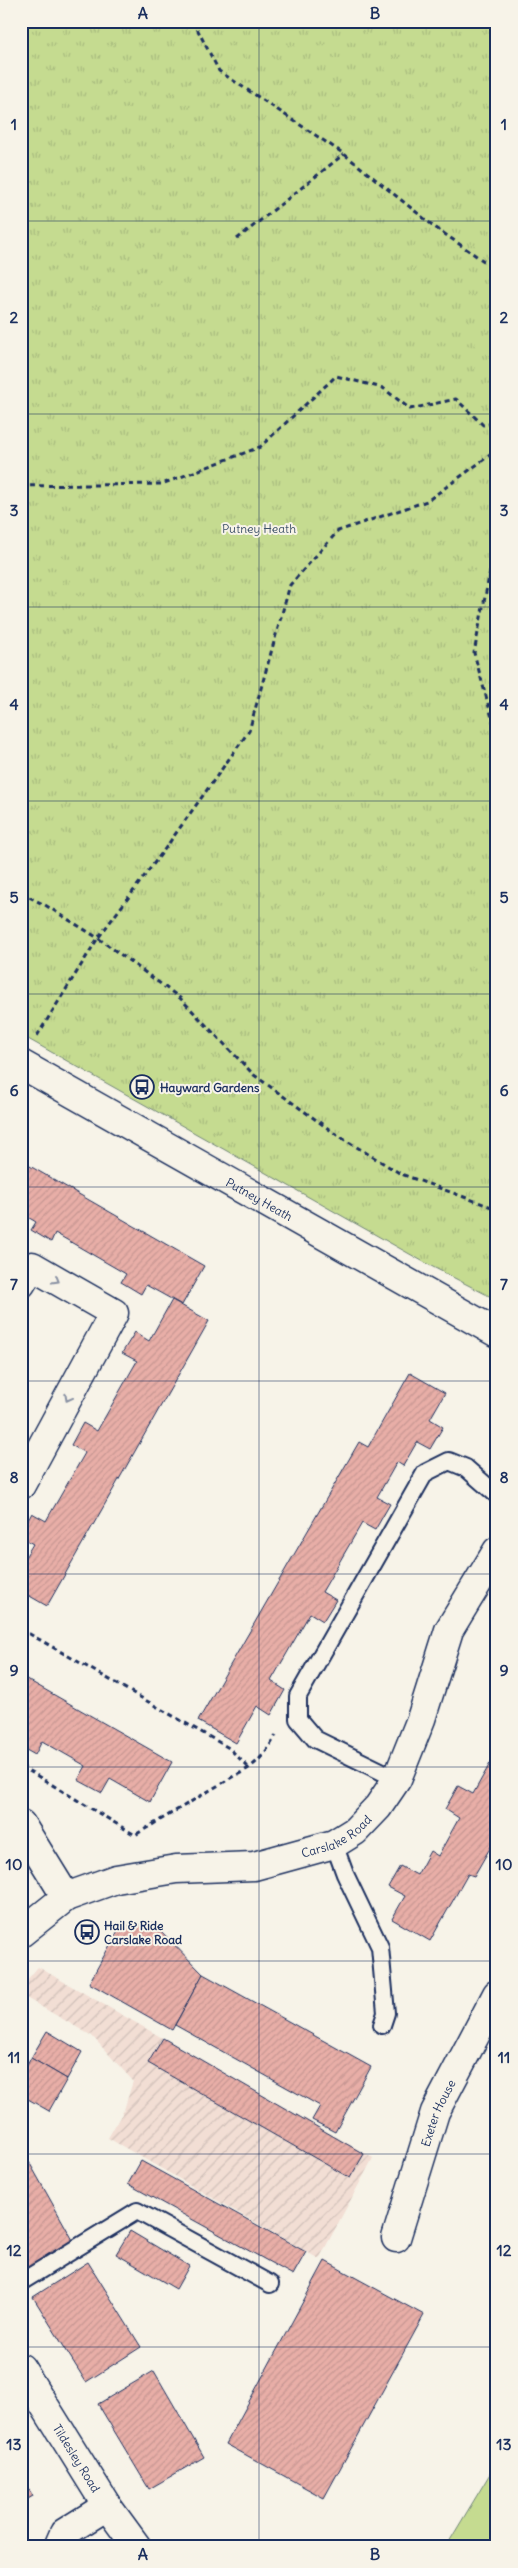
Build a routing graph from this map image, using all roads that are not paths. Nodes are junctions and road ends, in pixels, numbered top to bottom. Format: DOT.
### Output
graph roads {
  1 [pos="21,1064"];
  2 [pos="21,1284"];
  3 [pos="497,1333"];
  4 [pos="21,1485"];
  5 [pos="497,1495"];
  6 [pos="497,1551"];
  7 [pos="397,1779"];
  8 [pos="21,1824"];
  9 [pos="334,1844"];
  10 [pos="66,1896"];
  11 [pos="21,1933"];
  12 [pos="497,1994"];
  13 [pos="382,2025"];
  14 [pos="396,2238"];
  15 [pos="21,2282"];
  16 [pos="270,2284"];
  17 [pos="21,2368"];
  18 [pos="107,2506"];
  19 [pos="58,2547"];
  20 [pos="137,2547"];
  1 -- 3 [label="street, Putney Heath"];
  2 -- 4 [label="street, one-way"];
  5 -- 7 [label="lane"];
  6 -- 7 [label="street, Carslake Road"];
  7 -- 9 [label="street, Carslake Road"];
  8 -- 10 [label="street"];
  9 -- 10 [label="street, Carslake Road"];
  9 -- 13 [label="lane"];
  10 -- 11 [label="street, Carslake Road"];
  12 -- 14 [label="street, Exeter House"];
  15 -- 16 [label="lane"];
  17 -- 18 [label="street, Tildesley Road"];
  18 -- 19 [label="street"];
  18 -- 20 [label="street, Tildesley Road"];
}
